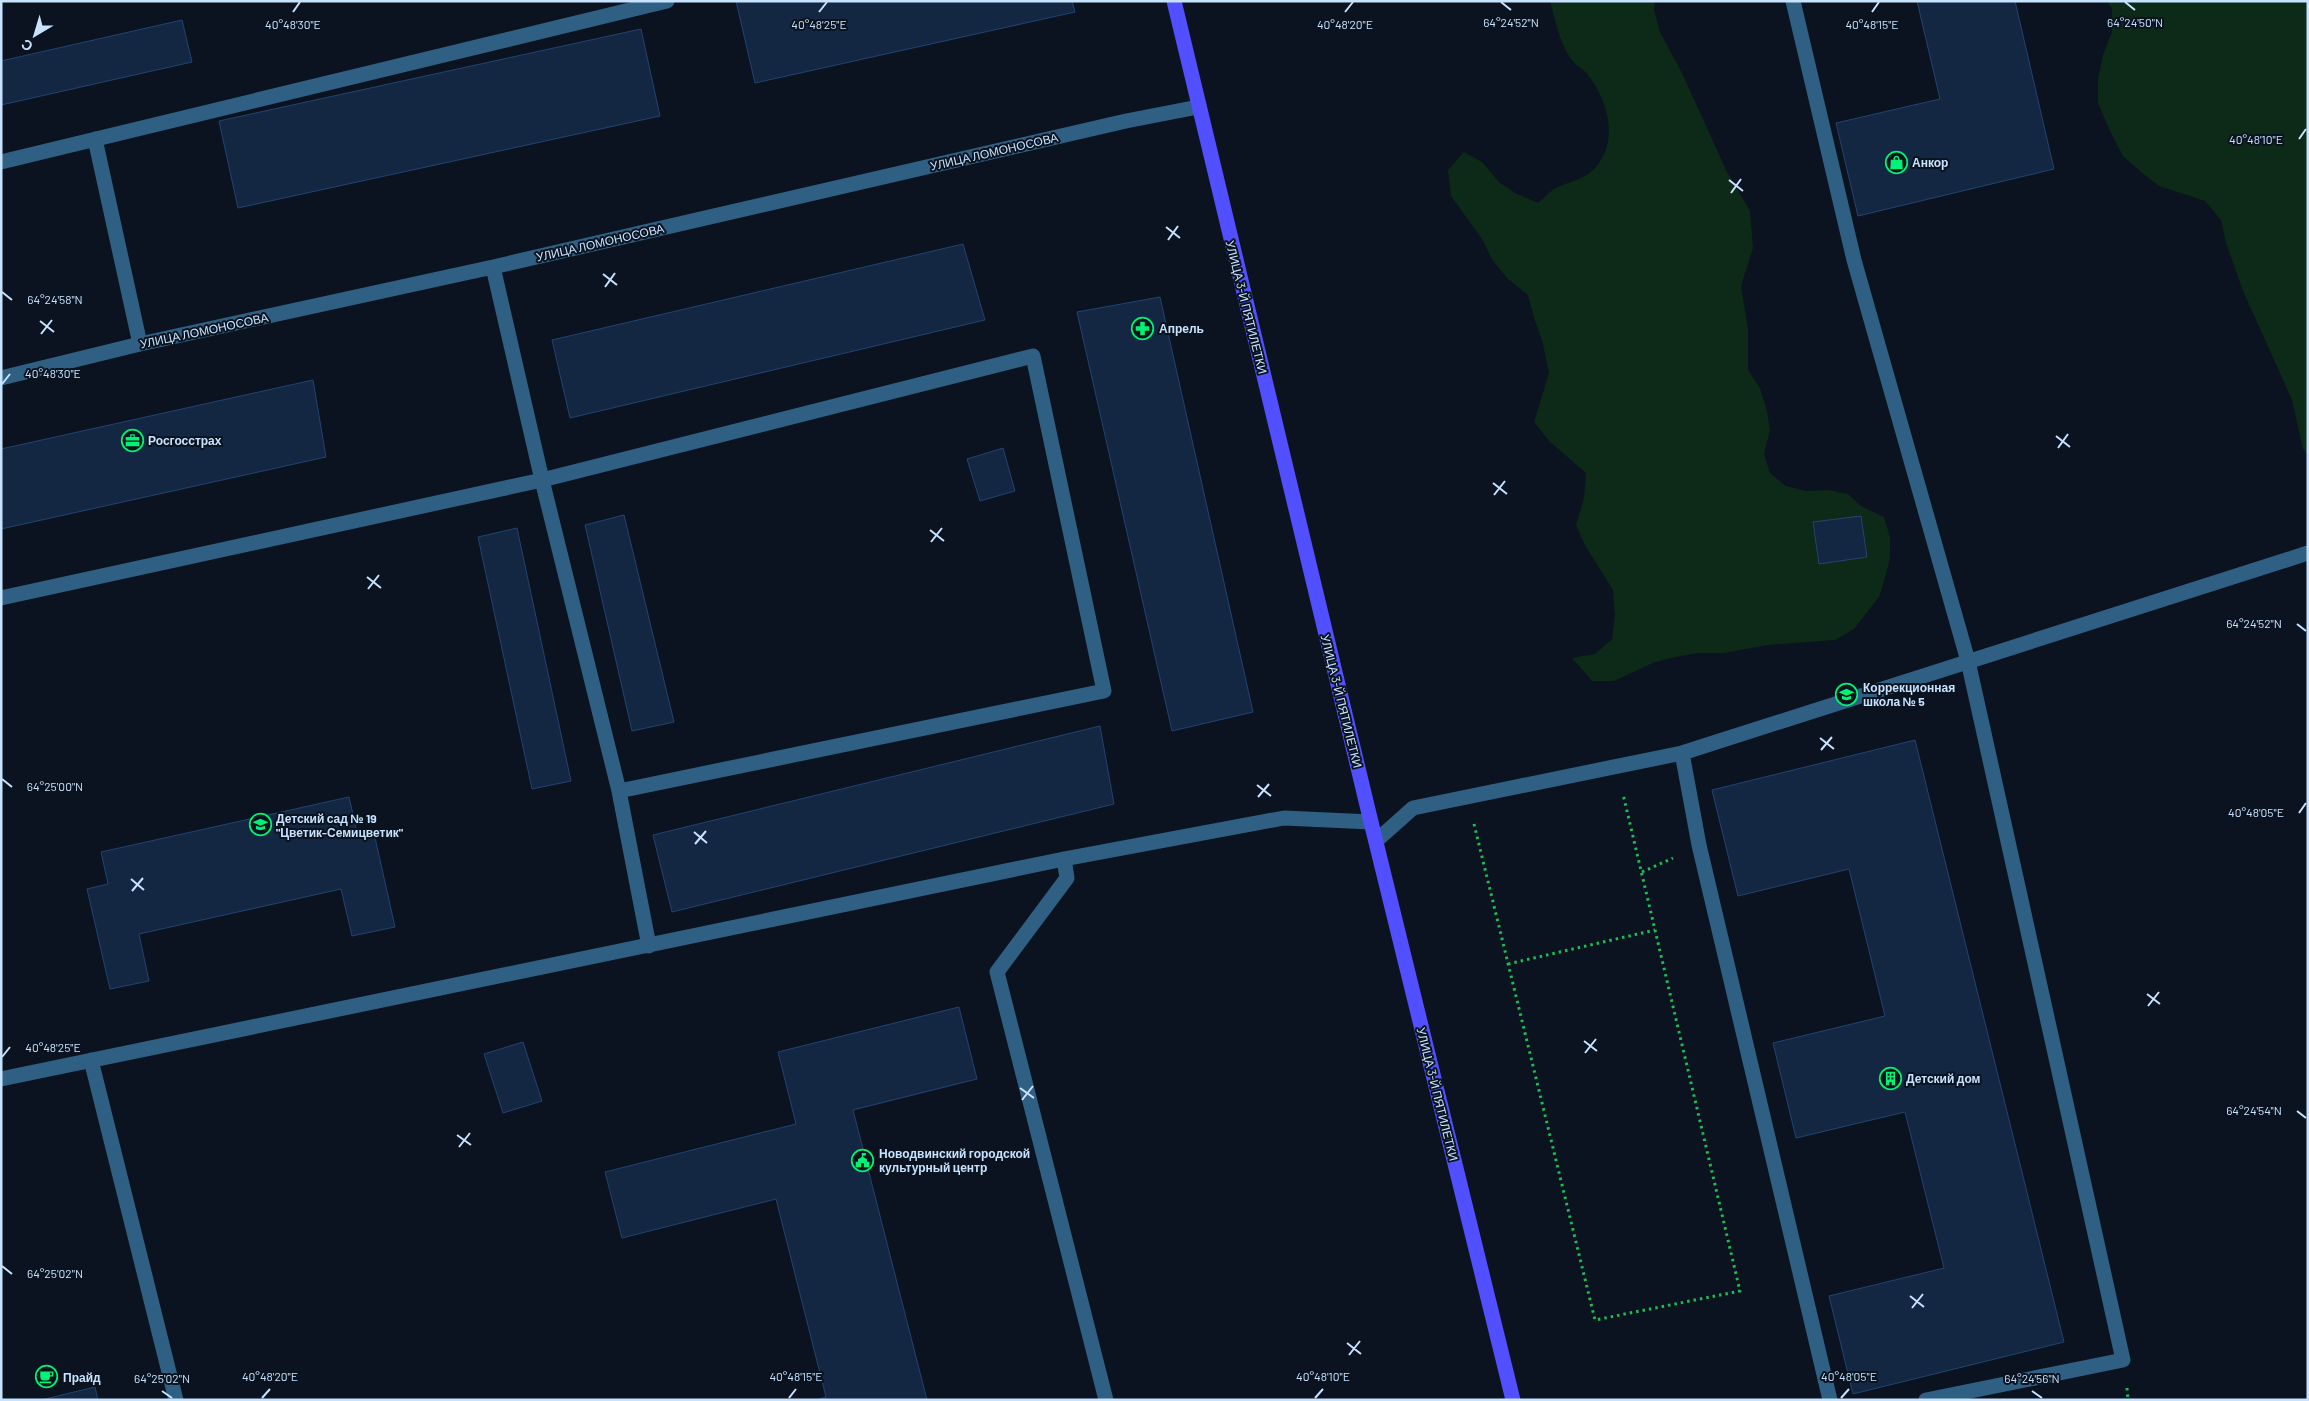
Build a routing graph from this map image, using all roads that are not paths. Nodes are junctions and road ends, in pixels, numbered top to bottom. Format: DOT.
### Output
graph roads {
  1 [pos="667,1"];
  2 [pos="1174,1"];
  3 [pos="1793,1"];
  4 [pos="1198,107"];
  5 [pos="96,139"];
  6 [pos="1,162"];
  7 [pos="493,267"];
  8 [pos="140,344"];
  9 [pos="1,378"];
  10 [pos="542,480"];
  11 [pos="2308,553"];
  12 [pos="1,598"];
  13 [pos="1968,660"];
  14 [pos="1682,753"];
  15 [pos="619,791"];
  16 [pos="1371,822"];
  17 [pos="1376,841"];
  18 [pos="1064,858"];
  19 [pos="649,946"];
  20 [pos="91,1060"];
  21 [pos="1,1079"];
  22 [pos="176,1400"];
  23 [pos="1106,1400"];
  24 [pos="1513,1400"];
  25 [pos="1830,1400"];
  26 [pos="1926,1400"];
  1 -- 5 [label="street"];
  2 -- 4 [label="main road, УЛИЦА 3-Й ПЯТИЛЕТКИ"];
  3 -- 13 [label="street"];
  4 -- 7 [label="street, УЛИЦА ЛОМОНОСОВА"];
  4 -- 16 [label="main road, УЛИЦА 3-Й ПЯТИЛЕТКИ"];
  5 -- 6 [label="street"];
  5 -- 8 [label="street"];
  7 -- 8 [label="street, УЛИЦА ЛОМОНОСОВА"];
  7 -- 10 [label="street"];
  8 -- 9 [label="street, УЛИЦА ЛОМОНОСОВА"];
  10 -- 12 [label="street"];
  10 -- 15 [label="street"];
  10 -- 15 [label="street"];
  11 -- 13 [label="street"];
  13 -- 14 [label="street"];
  13 -- 26 [label="street"];
  14 -- 17 [label="street"];
  14 -- 25 [label="street"];
  15 -- 19 [label="street"];
  16 -- 17 [label="main road, УЛИЦА 3-Й ПЯТИЛЕТКИ"];
  16 -- 18 [label="street"];
  17 -- 24 [label="main road, УЛИЦА 3-Й ПЯТИЛЕТКИ"];
  18 -- 19 [label="street"];
  18 -- 23 [label="street"];
  19 -- 20 [label="street"];
  20 -- 21 [label="street"];
  20 -- 22 [label="street"];
}
